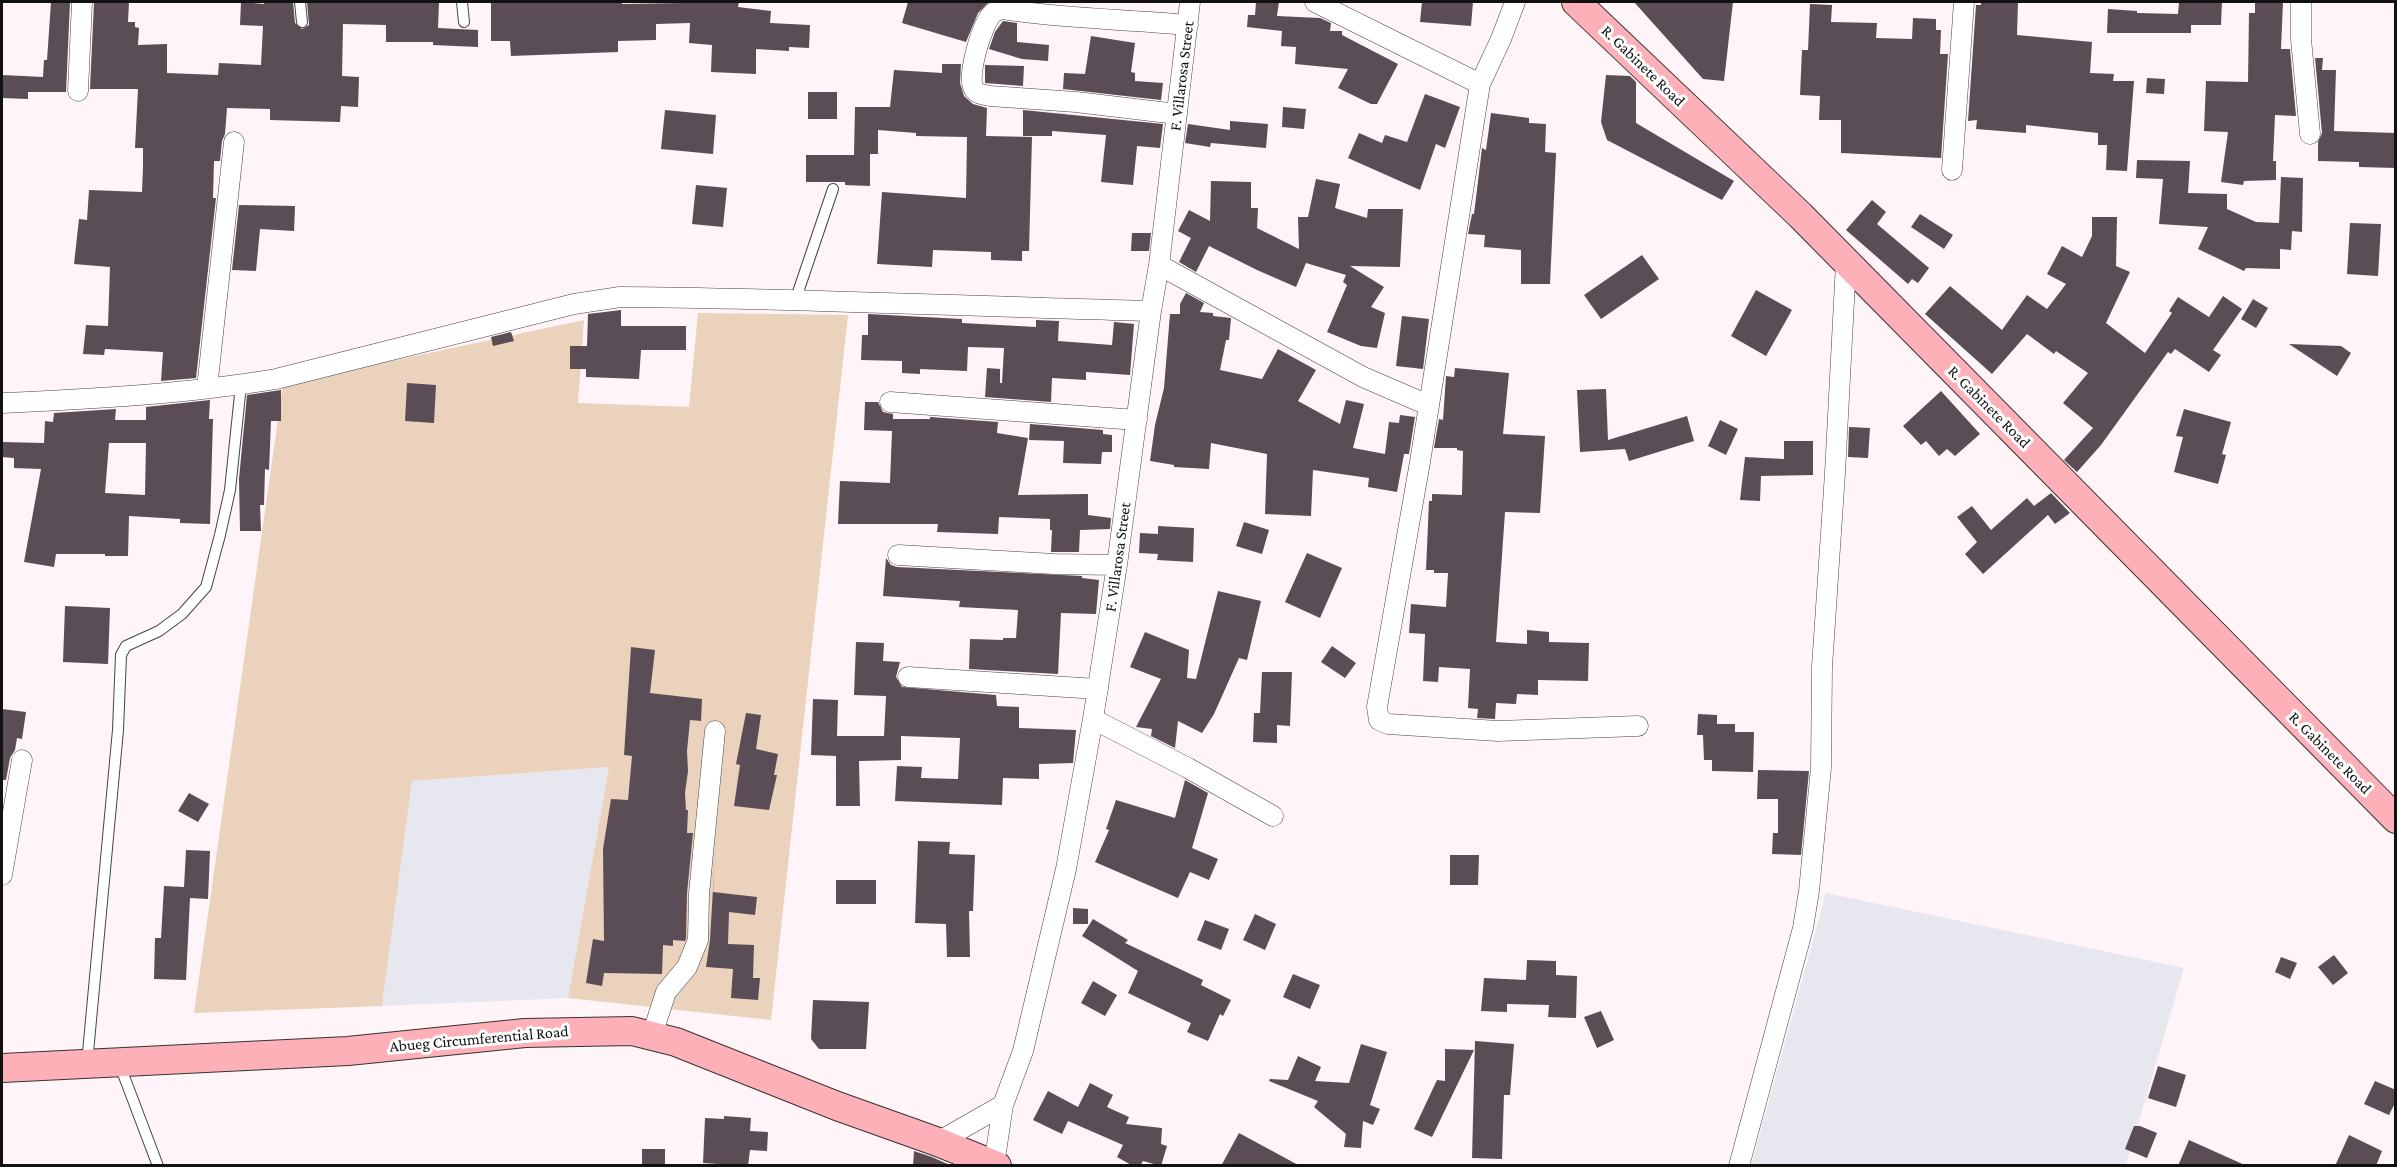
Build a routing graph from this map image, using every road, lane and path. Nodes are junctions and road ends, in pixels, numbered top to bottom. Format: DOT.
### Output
graph roads {
  1 [pos="82,2"];
  2 [pos="300,2"];
  3 [pos="462,2"];
  4 [pos="1190,2"];
  5 [pos="1315,2"];
  6 [pos="1515,2"];
  7 [pos="1576,2"];
  8 [pos="1964,2"];
  9 [pos="2301,2"];
  10 [pos="302,22"];
  11 [pos="464,22"];
  12 [pos="1188,25"];
  13 [pos="1480,84"];
  14 [pos="78,91"];
  15 [pos="1177,114"];
  16 [pos="2310,134"];
  17 [pos="234,142"];
  18 [pos="1952,170"];
  19 [pos="833,189"];
  20 [pos="1846,263"];
  21 [pos="1159,265"];
  22 [pos="795,301"];
  23 [pos="1150,311"];
  24 [pos="241,385"];
  25 [pos="207,388"];
  26 [pos="890,402"];
  27 [pos="2,403"];
  28 [pos="1428,405"];
  29 [pos="1137,420"];
  30 [pos="898,555"];
  31 [pos="1117,566"];
  32 [pos="908,677"];
  33 [pos="1098,689"];
  34 [pos="1093,719"];
  35 [pos="1638,726"];
  36 [pos="715,731"];
  37 [pos="22,760"];
  38 [pos="1273,816"];
  39 [pos="2396,819"];
  40 [pos="2,875"];
  41 [pos="652,1035"];
  42 [pos="87,1063"];
  43 [pos="118,1063"];
  44 [pos="2,1068"];
  45 [pos="1003,1105"];
  46 [pos="955,1153"];
  47 [pos="996,1165"];
  48 [pos="158,1166"];
  49 [pos="1739,1166"];
  1 -- 14 [label="street"];
  2 -- 10 [label="lane"];
  3 -- 11 [label="lane"];
  4 -- 12 [label="street, F. Villarosa Street"];
  5 -- 13 [label="street"];
  6 -- 13 [label="street"];
  7 -- 20 [label="street, R. Gabinete Road"];
  8 -- 18 [label="street"];
  9 -- 16 [label="street"];
  12 -- 15 [label="street, F. Villarosa Street"];
  12 -- 15 [label="street"];
  13 -- 28 [label="street"];
  15 -- 21 [label="street, F. Villarosa Street"];
  17 -- 25 [label="street"];
  19 -- 22 [label="lane"];
  20 -- 39 [label="street, R. Gabinete Road"];
  20 -- 49 [label="street"];
  21 -- 23 [label="street, F. Villarosa Street"];
  21 -- 28 [label="street"];
  22 -- 23 [label="street"];
  22 -- 24 [label="street"];
  23 -- 29 [label="street, F. Villarosa Street"];
  24 -- 25 [label="street"];
  24 -- 42 [label="lane"];
  25 -- 27 [label="street"];
  26 -- 29 [label="street"];
  28 -- 35 [label="street"];
  29 -- 31 [label="street, F. Villarosa Street"];
  30 -- 31 [label="street"];
  31 -- 33 [label="street, F. Villarosa Street"];
  32 -- 33 [label="street"];
  33 -- 34 [label="street, F. Villarosa Street"];
  34 -- 38 [label="street"];
  34 -- 45 [label="street, F. Villarosa Street"];
  36 -- 41 [label="street"];
  37 -- 40 [label="street"];
  41 -- 43 [label="street, Abueg Circumferential Road"];
  41 -- 46 [label="street, Abueg Circumferential Road"];
  42 -- 43 [label="street, Abueg Circumferential Road"];
  42 -- 44 [label="street, Abueg Circumferential Road"];
  43 -- 48 [label="lane"];
  45 -- 46 [label="street"];
  45 -- 47 [label="street, F. Villarosa Street"];
  46 -- 47 [label="street, Abueg Circumferential Road"];
}
